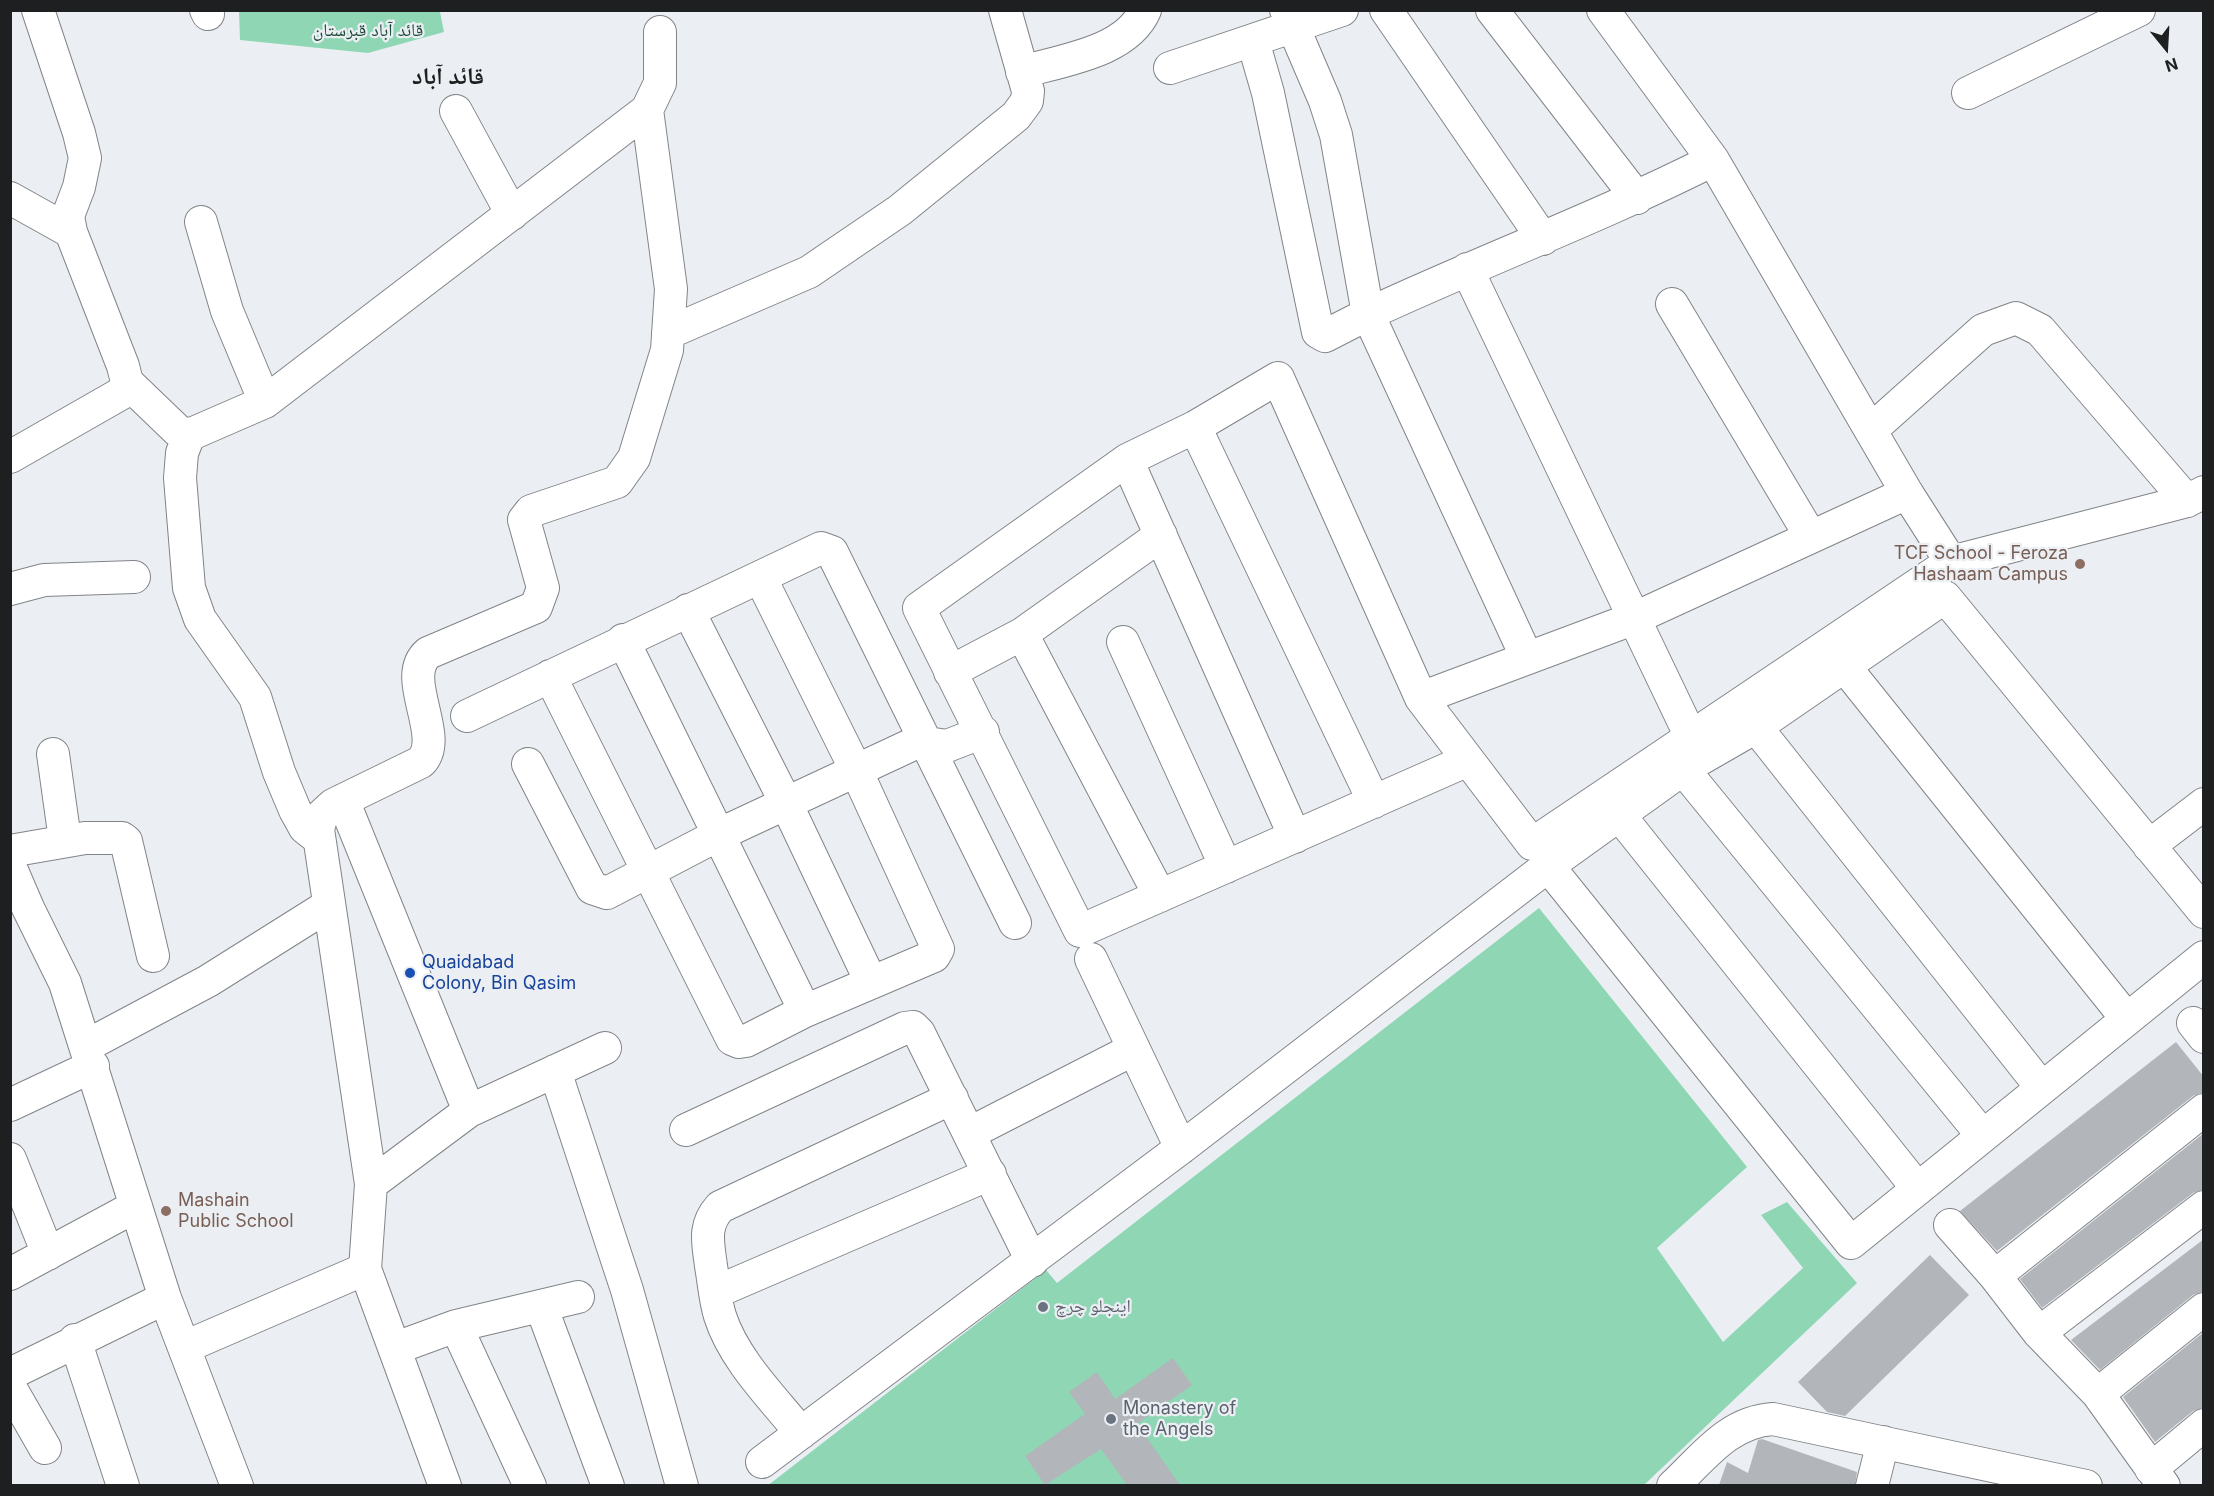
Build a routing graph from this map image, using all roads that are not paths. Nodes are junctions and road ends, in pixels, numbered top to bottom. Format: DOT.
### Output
graph roads {
  1 [pos="38,10"];
  2 [pos="1005,10"];
  3 [pos="1145,10"];
  4 [pos="1342,10"];
  5 [pos="1386,10"];
  6 [pos="1492,10"];
  7 [pos="1603,10"];
  8 [pos="2139,10"];
  9 [pos="1290,19"];
  10 [pos="660,32"];
  11 [pos="1253,41"];
  12 [pos="1170,68"];
  13 [pos="1022,72"];
  14 [pos="1968,93"];
  15 [pos="647,110"];
  16 [pos="456,111"];
  17 [pos="1713,160"];
  18 [pos="10,198"];
  19 [pos="1637,198"];
  20 [pos="512,214"];
  21 [pos="201,222"];
  22 [pos="71,232"];
  23 [pos="1543,239"];
  24 [pos="1467,268"];
  25 [pos="1672,304"];
  26 [pos="1368,314"];
  27 [pos="668,333"];
  28 [pos="126,382"];
  29 [pos="265,402"];
  30 [pos="1195,427"];
  31 [pos="1871,430"];
  32 [pos="189,435"];
  33 [pos="10,457"];
  34 [pos="1128,460"];
  35 [pos="1907,493"];
  36 [pos="2195,497"];
  37 [pos="1161,535"];
  38 [pos="1812,537"];
  39 [pos="1951,562"];
  40 [pos="134,577"];
  41 [pos="760,577"];
  42 [pos="10,589"];
  43 [pos="688,610"];
  44 [pos="1635,618"];
  45 [pos="1022,634"];
  46 [pos="623,640"];
  47 [pos="1123,642"];
  48 [pos="1527,658"];
  49 [pos="1845,667"];
  50 [pos="950,672"];
  51 [pos="550,676"];
  52 [pos="1421,698"];
  53 [pos="468,716"];
  54 [pos="1756,727"];
  55 [pos="983,732"];
  56 [pos="1691,737"];
  57 [pos="928,743"];
  58 [pos="53,754"];
  59 [pos="1468,760"];
  60 [pos="528,764"];
  61 [pos="1683,769"];
  62 [pos="856,770"];
  63 [pos="344,800"];
  64 [pos="1374,802"];
  65 [pos="786,803"];
  66 [pos="2204,804"];
  67 [pos="1620,816"];
  68 [pos="718,835"];
  69 [pos="1294,837"];
  70 [pos="320,839"];
  71 [pos="65,840"];
  72 [pos="2149,846"];
  73 [pos="10,851"];
  74 [pos="10,866"];
  75 [pos="1548,866"];
  76 [pos="1226,867"];
  77 [pos="646,871"];
  78 [pos="1160,896"];
  79 [pos="329,905"];
  80 [pos="2204,912"];
  81 [pos="1015,923"];
  82 [pos="153,956"];
  83 [pos="2204,957"];
  84 [pos="1091,959"];
  85 [pos="871,982"];
  86 [pos="805,1011"];
  87 [pos="2127,1019"];
  88 [pos="605,1048"];
  89 [pos="1134,1049"];
  90 [pos="89,1056"];
  91 [pos="555,1071"];
  92 [pos="2042,1088"];
  93 [pos="952,1098"];
  94 [pos="10,1105"];
  95 [pos="2204,1110"];
  96 [pos="469,1111"];
  97 [pos="686,1130"];
  98 [pos="970,1133"];
  99 [pos="1983,1136"];
  100 [pos="1181,1148"];
  101 [pos="10,1159"];
  102 [pos="990,1174"];
  103 [pos="371,1184"];
  104 [pos="1917,1189"];
  105 [pos="136,1206"];
  106 [pos="2204,1207"];
  107 [pos="1950,1225"];
  108 [pos="48,1254"];
  109 [pos="1032,1261"];
  110 [pos="365,1269"];
  111 [pos="10,1274"];
  112 [pos="1995,1276"];
  113 [pos="716,1292"];
  114 [pos="578,1297"];
  115 [pos="165,1298"];
  116 [pos="541,1306"];
  117 [pos="2204,1309"];
  118 [pos="456,1326"];
  119 [pos="2039,1334"];
  120 [pos="75,1340"];
  121 [pos="185,1347"];
  122 [pos="396,1348"];
  123 [pos="10,1374"];
  124 [pos="10,1387"];
  125 [pos="2098,1394"];
  126 [pos="2204,1425"];
  127 [pos="801,1433"];
  128 [pos="1883,1442"];
  129 [pos="45,1448"];
  130 [pos="762,1462"];
  131 [pos="2158,1477"];
  132 [pos="123,1485"];
  133 [pos="237,1485"];
  134 [pos="445,1485"];
  135 [pos="530,1485"];
  136 [pos="608,1485"];
  137 [pos="682,1485"];
  138 [pos="1673,1485"];
  139 [pos="1872,1485"];
  140 [pos="2086,1485"];
  1 -- 22 [label="street"];
  2 -- 13 [label="street"];
  3 -- 13 [label="street"];
  4 -- 9 [label="street"];
  5 -- 23 [label="street"];
  6 -- 19 [label="street"];
  7 -- 17 [label="street"];
  8 -- 14 [label="street"];
  9 -- 11 [label="street"];
  9 -- 26 [label="street"];
  10 -- 15 [label="street"];
  11 -- 12 [label="street"];
  11 -- 26 [label="street"];
  13 -- 27 [label="street"];
  15 -- 20 [label="street"];
  15 -- 27 [label="street"];
  16 -- 20 [label="street"];
  17 -- 19 [label="street"];
  17 -- 31 [label="street"];
  18 -- 22 [label="street"];
  19 -- 23 [label="street"];
  20 -- 29 [label="street"];
  21 -- 29 [label="street"];
  22 -- 28 [label="street"];
  23 -- 24 [label="street"];
  24 -- 26 [label="street"];
  24 -- 44 [label="street"];
  25 -- 38 [label="street"];
  26 -- 48 [label="street"];
  27 -- 63 [label="street"];
  28 -- 32 [label="street"];
  28 -- 33 [label="street"];
  29 -- 32 [label="street"];
  30 -- 34 [label="street"];
  30 -- 52 [label="street"];
  30 -- 64 [label="street"];
  31 -- 35 [label="street"];
  31 -- 36 [label="street"];
  32 -- 70 [label="street"];
  34 -- 37 [label="street"];
  34 -- 50 [label="street"];
  35 -- 38 [label="street"];
  35 -- 39 [label="street"];
  36 -- 39 [label="street"];
  37 -- 45 [label="street"];
  37 -- 69 [label="street"];
  38 -- 44 [label="street"];
  39 -- 56 [label="street"];
  40 -- 42 [label="street"];
  41 -- 43 [label="street"];
  41 -- 57 [label="street"];
  41 -- 62 [label="street"];
  43 -- 46 [label="street"];
  43 -- 65 [label="street"];
  44 -- 48 [label="street"];
  44 -- 56 [label="street"];
  45 -- 50 [label="street"];
  45 -- 78 [label="street"];
  46 -- 51 [label="street"];
  46 -- 68 [label="street"];
  47 -- 76 [label="street"];
  48 -- 52 [label="street"];
  49 -- 54 [label="street"];
  49 -- 72 [label="street"];
  49 -- 87 [label="street"];
  50 -- 55 [label="street"];
  51 -- 53 [label="street"];
  51 -- 77 [label="street"];
  52 -- 59 [label="street"];
  54 -- 61 [label="street"];
  54 -- 92 [label="street"];
  55 -- 57 [label="street"];
  55 -- 78 [label="street"];
  56 -- 59 [label="street"];
  57 -- 62 [label="street"];
  57 -- 81 [label="street"];
  58 -- 71 [label="street"];
  59 -- 64 [label="street"];
  60 -- 77 [label="street"];
  61 -- 67 [label="street"];
  61 -- 99 [label="street"];
  62 -- 65 [label="street"];
  62 -- 85 [label="street"];
  63 -- 70 [label="street"];
  63 -- 96 [label="street"];
  64 -- 69 [label="street"];
  65 -- 68 [label="street"];
  65 -- 85 [label="street"];
  66 -- 72 [label="street"];
  67 -- 75 [label="street"];
  67 -- 104 [label="street"];
  68 -- 77 [label="street"];
  68 -- 86 [label="street"];
  69 -- 76 [label="street"];
  70 -- 79 [label="street"];
  71 -- 73 [label="street"];
  71 -- 82 [label="street"];
  72 -- 80 [label="street"];
  74 -- 90 [label="street"];
  75 -- 100 [label="street"];
  75 -- 104 [label="street"];
  76 -- 78 [label="street"];
  77 -- 86 [label="street"];
  79 -- 90 [label="street"];
  79 -- 103 [label="street"];
  83 -- 87 [label="street"];
  84 -- 89 [label="street"];
  85 -- 86 [label="street"];
  87 -- 92 [label="street"];
  88 -- 91 [label="street"];
  89 -- 98 [label="street"];
  89 -- 100 [label="street"];
  90 -- 94 [label="street"];
  90 -- 105 [label="street"];
  91 -- 96 [label="street"];
  91 -- 137 [label="street"];
  92 -- 99 [label="street"];
  93 -- 97 [label="street"];
  93 -- 98 [label="street"];
  93 -- 113 [label="street"];
  95 -- 112 [label="street"];
  96 -- 103 [label="street"];
  98 -- 102 [label="street"];
  99 -- 104 [label="street"];
  100 -- 109 [label="street"];
  101 -- 108 [label="street"];
  102 -- 109 [label="street"];
  102 -- 113 [label="street"];
  103 -- 110 [label="street"];
  105 -- 108 [label="street"];
  105 -- 115 [label="street"];
  106 -- 119 [label="street"];
  107 -- 112 [label="street"];
  108 -- 111 [label="street"];
  109 -- 127 [label="street"];
  110 -- 121 [label="street"];
  110 -- 122 [label="street"];
  112 -- 119 [label="street"];
  113 -- 127 [label="street"];
  114 -- 116 [label="street"];
  115 -- 120 [label="street"];
  115 -- 121 [label="street"];
  116 -- 118 [label="street"];
  116 -- 136 [label="street"];
  117 -- 125 [label="street"];
  118 -- 122 [label="street"];
  118 -- 135 [label="street"];
  119 -- 125 [label="street"];
  120 -- 123 [label="street"];
  120 -- 132 [label="street"];
  121 -- 133 [label="street"];
  122 -- 134 [label="street"];
  124 -- 129 [label="street"];
  125 -- 131 [label="street"];
  126 -- 131 [label="street"];
  127 -- 130 [label="street"];
  128 -- 138 [label="street"];
  128 -- 139 [label="street"];
  128 -- 140 [label="street"];
}
